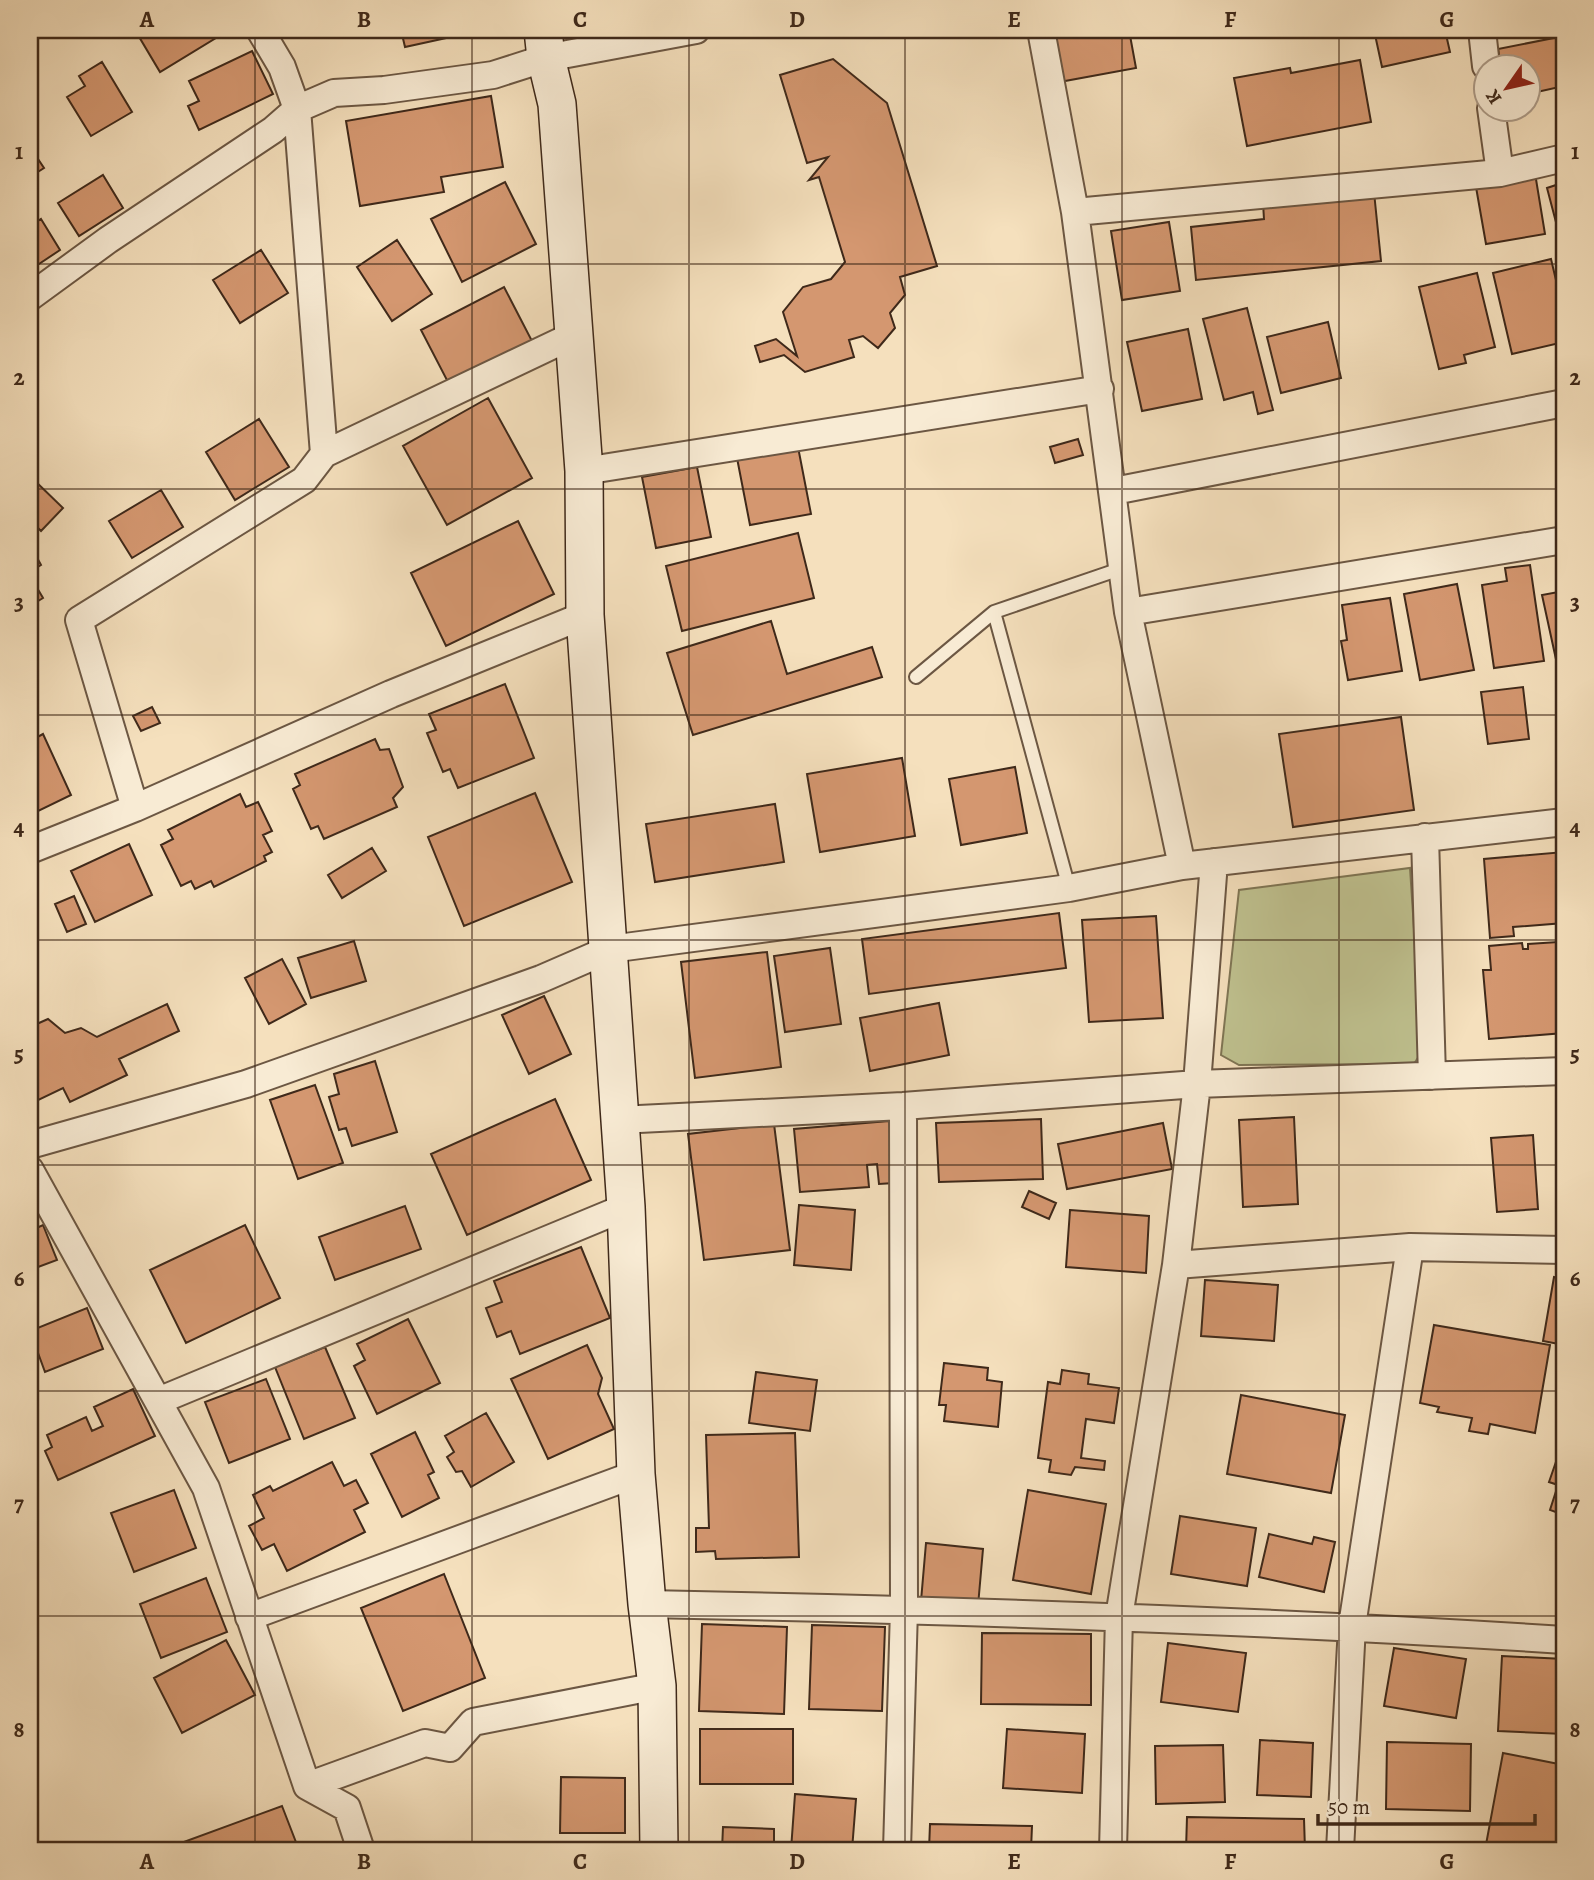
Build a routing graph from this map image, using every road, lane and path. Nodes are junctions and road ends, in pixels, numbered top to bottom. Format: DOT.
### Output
graph roads {
  1 [pos="260,30"];
  2 [pos="696,30"];
  3 [pos="1041,30"];
  4 [pos="1482,30"];
  5 [pos="545,44"];
  6 [pos="1484,52"];
  7 [pos="296,109"];
  8 [pos="1493,122"];
  9 [pos="1564,158"];
  10 [pos="1500,173"];
  11 [pos="1075,212"];
  12 [pos="30,297"];
  13 [pos="574,335"];
  14 [pos="1100,389"];
  15 [pos="1564,403"];
  16 [pos="324,454"];
  17 [pos="584,471"];
  18 [pos="1114,491"];
  19 [pos="1564,540"];
  20 [pos="1123,568"];
  21 [pos="994,612"];
  22 [pos="1128,612"];
  23 [pos="585,615"];
  24 [pos="916,677"];
  25 [pos="135,808"];
  26 [pos="1564,822"];
  27 [pos="1425,837"];
  28 [pos="30,850"];
  29 [pos="1214,862"];
  30 [pos="1182,866"];
  31 [pos="1069,888"];
  32 [pos="610,949"];
  33 [pos="1564,1071"];
  34 [pos="1432,1076"];
  35 [pos="1197,1084"];
  36 [pos="903,1106"];
  37 [pos="619,1120"];
  38 [pos="30,1145"];
  39 [pos="30,1170"];
  40 [pos="626,1207"];
  41 [pos="1410,1247"];
  42 [pos="1564,1250"];
  43 [pos="1176,1265"];
  44 [pos="158,1401"];
  45 [pos="636,1474"];
  46 [pos="647,1604"];
  47 [pos="904,1609"];
  48 [pos="249,1617"];
  49 [pos="1119,1617"];
  50 [pos="1352,1626"];
  51 [pos="1564,1640"];
  52 [pos="657,1686"];
  53 [pos="307,1786"];
  54 [pos="361,1850"];
  55 [pos="659,1850"];
  56 [pos="897,1850"];
  57 [pos="1113,1850"];
  58 [pos="1340,1850"];
  1 -- 7 [label="street"];
  2 -- 5 [label="street"];
  3 -- 11 [label="street"];
  4 -- 6 [label="street"];
  5 -- 7 [label="street"];
  5 -- 13 [label="main road"];
  7 -- 12 [label="street"];
  7 -- 16 [label="street"];
  8 -- 10 [label="street"];
  9 -- 10 [label="street"];
  10 -- 11 [label="street"];
  11 -- 14 [label="street"];
  13 -- 16 [label="street"];
  13 -- 17 [label="main road"];
  14 -- 17 [label="street"];
  14 -- 18 [label="street"];
  15 -- 18 [label="street"];
  16 -- 25 [label="street"];
  17 -- 23 [label="main road"];
  18 -- 20 [label="street"];
  19 -- 22 [label="street"];
  20 -- 21 [label="lane"];
  20 -- 22 [label="street"];
  21 -- 24 [label="lane"];
  21 -- 31 [label="lane"];
  22 -- 30 [label="street"];
  23 -- 25 [label="street"];
  23 -- 32 [label="main road"];
  25 -- 28 [label="street"];
  26 -- 27 [label="street"];
  27 -- 29 [label="street"];
  27 -- 34 [label="street"];
  29 -- 30 [label="street"];
  29 -- 35 [label="street"];
  30 -- 31 [label="street"];
  31 -- 32 [label="street"];
  32 -- 37 [label="main road"];
  32 -- 38 [label="street"];
  33 -- 34 [label="street"];
  34 -- 35 [label="street"];
  35 -- 36 [label="street"];
  35 -- 43 [label="street"];
  36 -- 37 [label="street"];
  36 -- 47 [label="street"];
  37 -- 40 [label="main road"];
  39 -- 44 [label="street"];
  40 -- 44 [label="street"];
  40 -- 45 [label="main road"];
  41 -- 42 [label="street"];
  41 -- 43 [label="street"];
  41 -- 50 [label="street"];
  43 -- 49 [label="street"];
  44 -- 48 [label="street"];
  45 -- 46 [label="main road"];
  45 -- 48 [label="street"];
  46 -- 47 [label="street"];
  46 -- 52 [label="main road"];
  47 -- 49 [label="street"];
  47 -- 56 [label="street"];
  48 -- 53 [label="street"];
  49 -- 50 [label="street"];
  49 -- 57 [label="street"];
  50 -- 51 [label="street"];
  50 -- 58 [label="street"];
  52 -- 53 [label="street"];
  52 -- 55 [label="main road"];
  53 -- 54 [label="street"];
}
